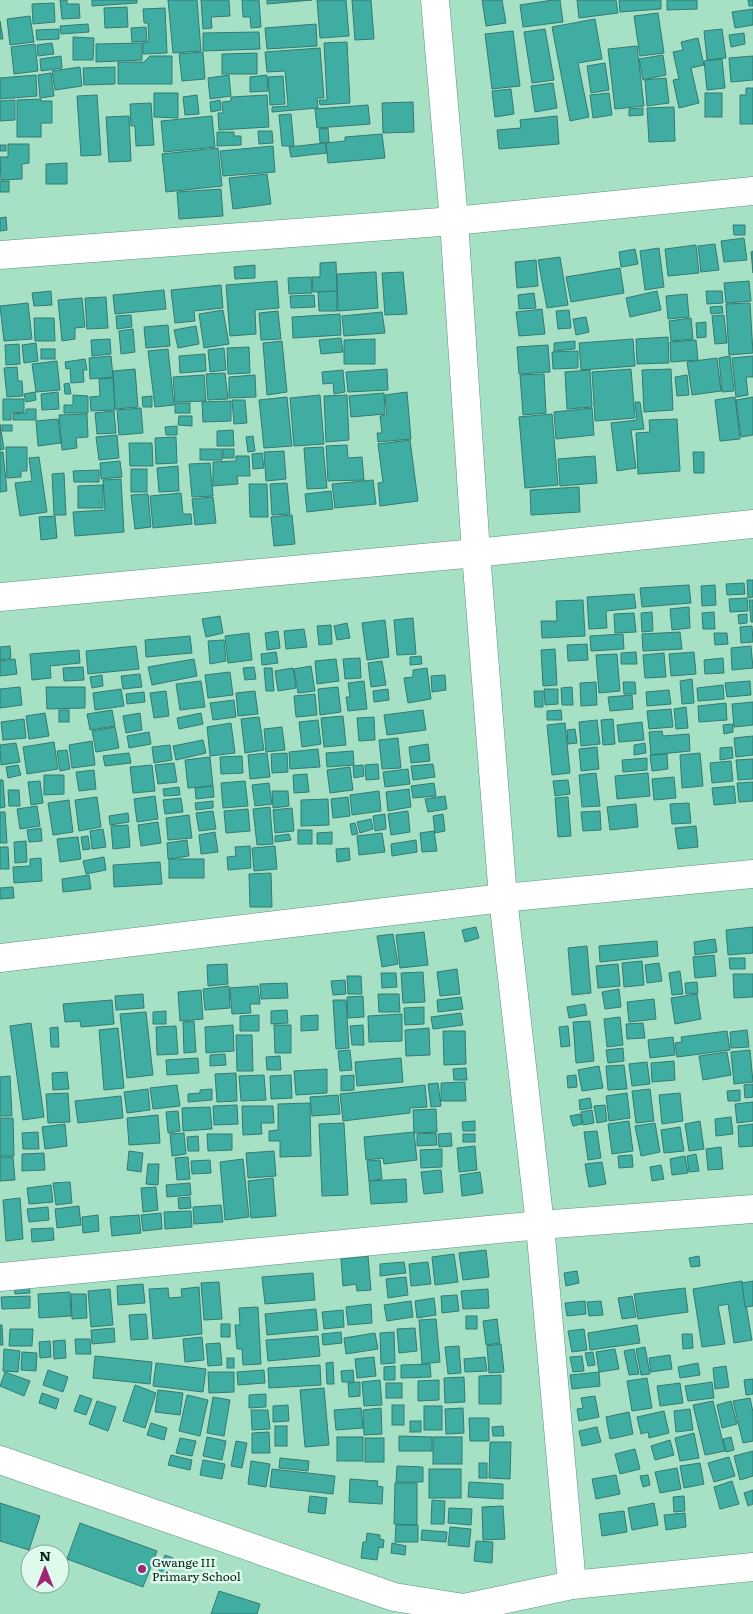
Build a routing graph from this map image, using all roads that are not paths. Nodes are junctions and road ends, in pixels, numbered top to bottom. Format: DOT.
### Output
graph roads {
  1 [pos="435,0"];
  2 [pos="753,192"];
  3 [pos="454,221"];
  4 [pos="0,255"];
  5 [pos="753,524"];
  6 [pos="476,553"];
  7 [pos="0,596"];
  8 [pos="753,874"];
  9 [pos="504,898"];
  10 [pos="0,958"];
  11 [pos="753,1209"];
  12 [pos="540,1225"];
  13 [pos="0,1277"];
  14 [pos="0,1460"];
  15 [pos="753,1567"];
  16 [pos="572,1585"];
  17 [pos="520,1605"];
  1 -- 3 [label="street"];
  2 -- 3 [label="street"];
  3 -- 4 [label="street"];
  3 -- 6 [label="street"];
  5 -- 6 [label="street"];
  6 -- 7 [label="street"];
  6 -- 9 [label="street"];
  8 -- 9 [label="street"];
  9 -- 10 [label="street"];
  9 -- 12 [label="street"];
  11 -- 12 [label="street"];
  12 -- 13 [label="street"];
  12 -- 16 [label="street"];
  14 -- 17 [label="street"];
  15 -- 16 [label="street"];
  16 -- 17 [label="street"];
}
